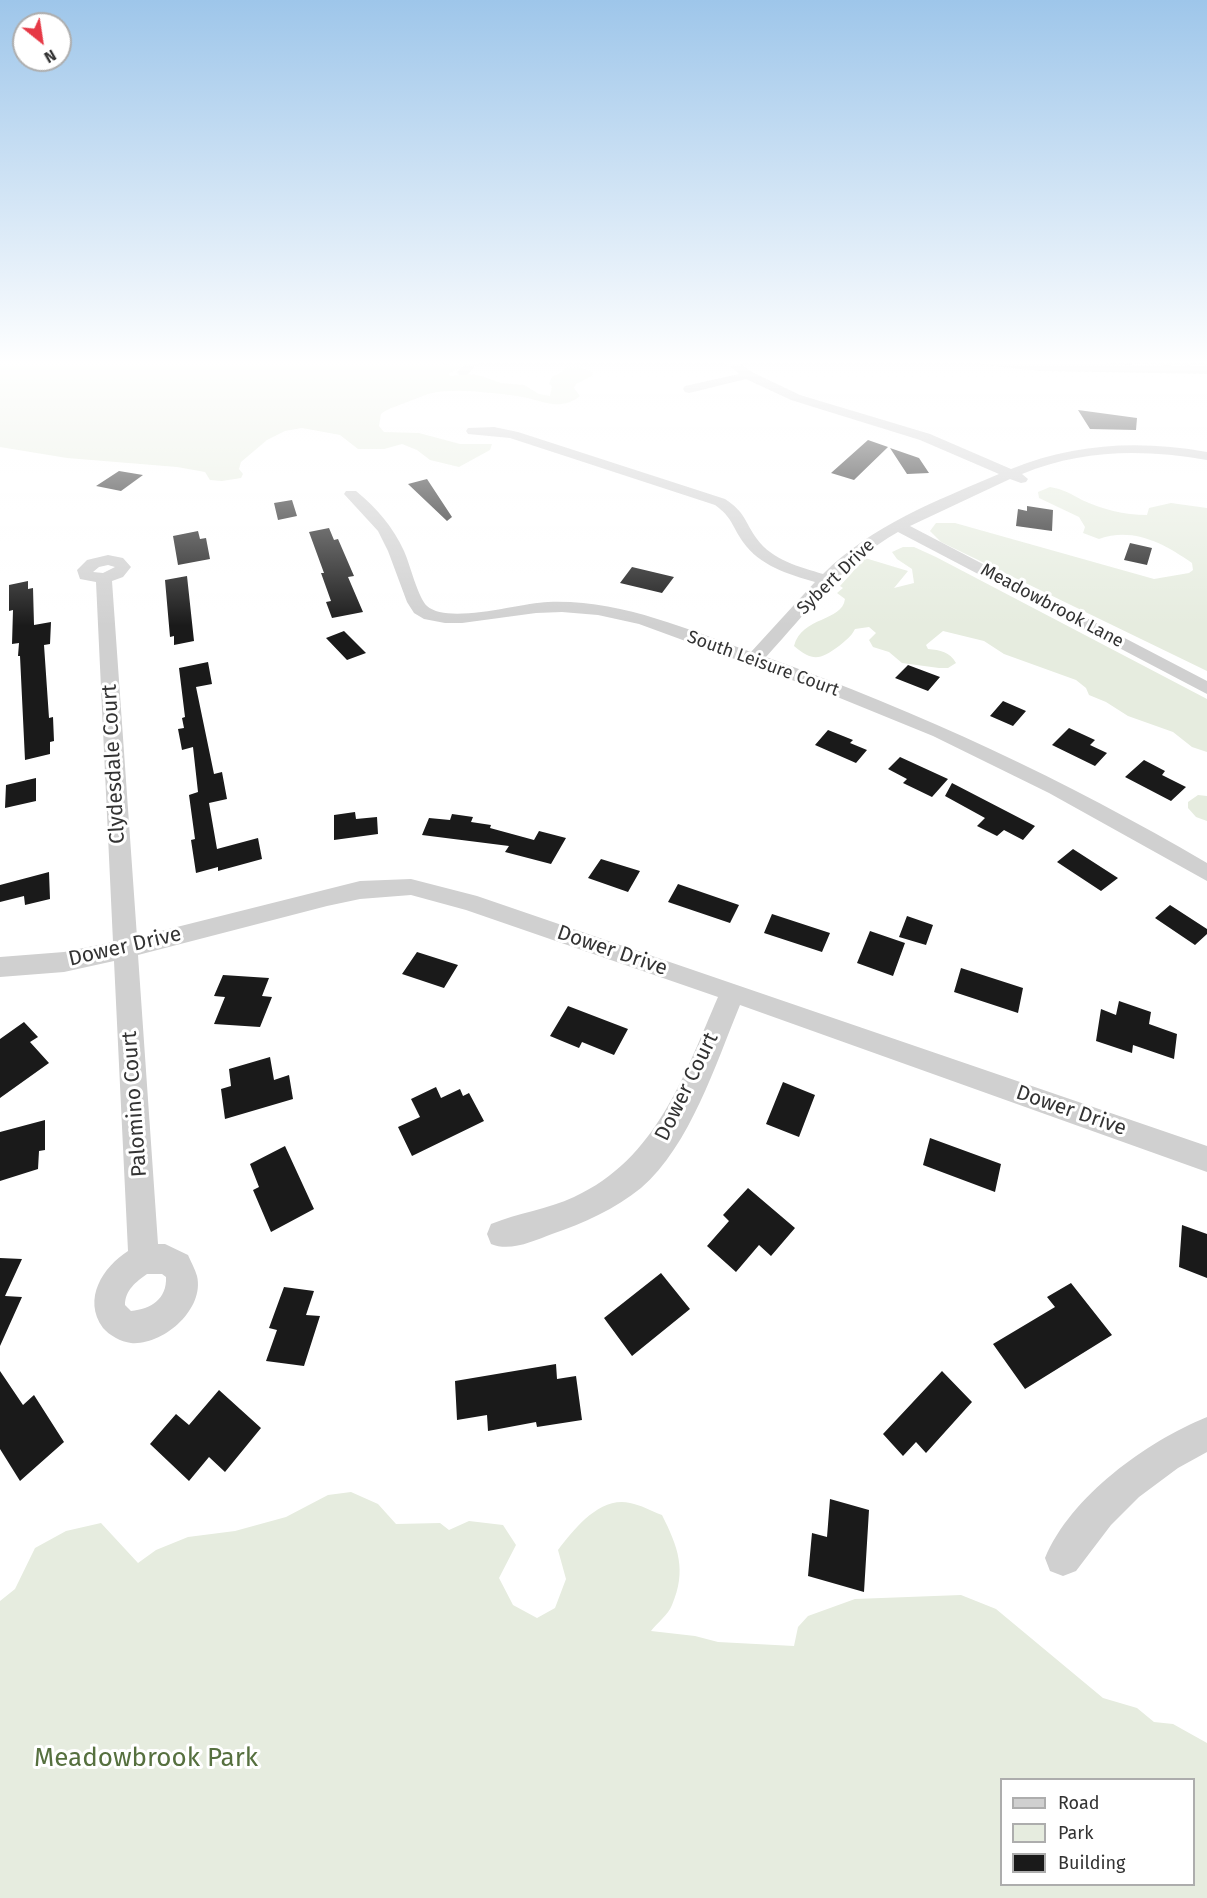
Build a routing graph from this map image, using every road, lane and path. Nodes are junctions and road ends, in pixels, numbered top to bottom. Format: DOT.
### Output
graph roads {
  1 [pos="558,450"];
  2 [pos="957,450"];
  3 [pos="1102,450"];
  4 [pos="1135,450"];
  5 [pos="1207,456"];
  6 [pos="1012,475"];
  7 [pos="1028,482"];
  8 [pos="351,494"];
  9 [pos="897,525"];
  10 [pos="104,578"];
  11 [pos="828,581"];
  12 [pos="754,660"];
  13 [pos="1207,688"];
  14 [pos="1207,873"];
  15 [pos="125,949"];
  16 [pos="0,967"];
  17 [pos="733,992"];
  18 [pos="1207,1159"];
  19 [pos="502,1233"];
  20 [pos="144,1259"];
  21 [pos="1207,1434"];
  22 [pos="1063,1558"];
  1 -- 11 [label="street"];
  2 -- 6 [label="street"];
  3 -- 6 [label="street, Sybert Drive"];
  4 -- 5 [label="street, Sybert Drive"];
  6 -- 7 [label="street"];
  6 -- 9 [label="street, Sybert Drive"];
  8 -- 12 [label="street, South Leisure Court"];
  9 -- 11 [label="street, Sybert Drive"];
  9 -- 13 [label="street, Meadowbrook Lane"];
  10 -- 15 [label="street, Clydesdale Court"];
  11 -- 12 [label="street, Sybert Drive"];
  12 -- 14 [label="street, South Leisure Court"];
  15 -- 16 [label="street, Dower Drive"];
  15 -- 17 [label="street, Dower Drive"];
  15 -- 20 [label="street, Palomino Court"];
  17 -- 18 [label="street, Dower Drive"];
  17 -- 19 [label="street, Dower Court"];
  21 -- 22 [label="street"];
}
